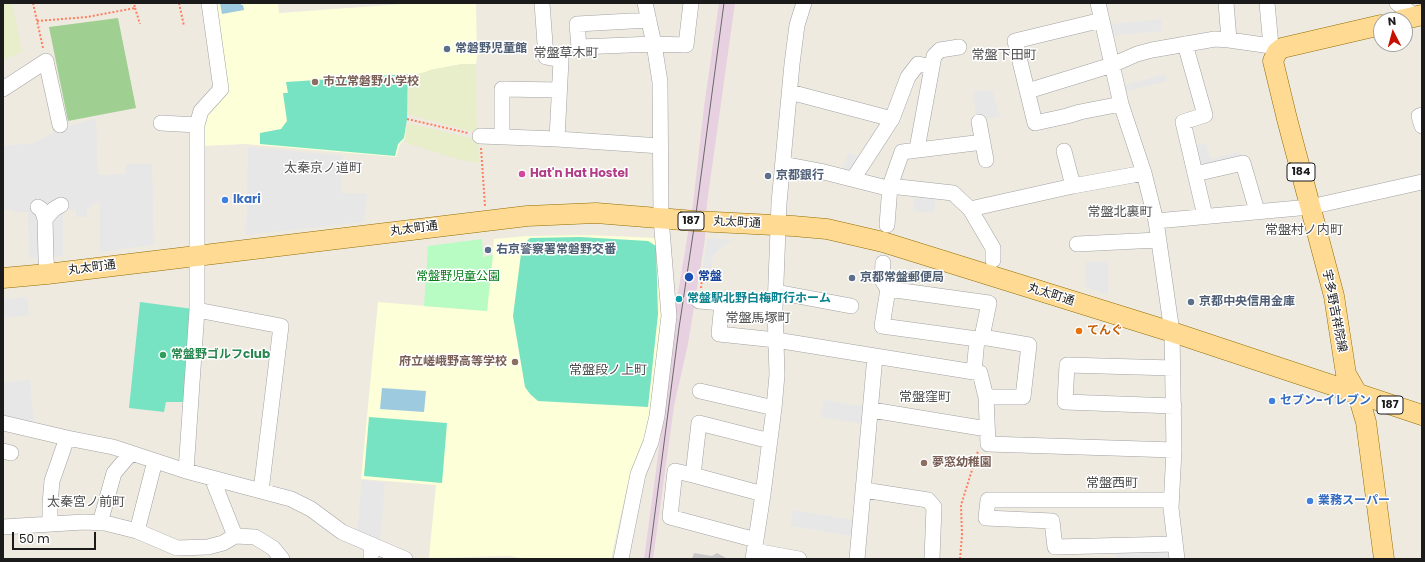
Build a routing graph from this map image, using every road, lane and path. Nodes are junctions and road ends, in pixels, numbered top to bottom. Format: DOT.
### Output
graph roads {
  1 [pos="33,3"];
  2 [pos="134,3"];
  3 [pos="179,3"];
  4 [pos="209,3"];
  5 [pos="542,3"];
  6 [pos="645,3"];
  7 [pos="691,3"];
  8 [pos="804,3"];
  9 [pos="1098,3"];
  10 [pos="1226,3"];
  11 [pos="1267,3"];
  12 [pos="1397,3"];
  13 [pos="135,8"];
  14 [pos="1407,12"];
  15 [pos="649,20"];
  16 [pos="1102,20"];
  17 [pos="37,21"];
  18 [pos="140,24"];
  19 [pos="184,26"];
  20 [pos="1373,27"];
  21 [pos="1229,40"];
  22 [pos="654,44"];
  23 [pos="1185,44"];
  24 [pos="959,47"];
  25 [pos="1274,49"];
  26 [pos="46,61"];
  27 [pos="1112,65"];
  28 [pos="932,67"];
  29 [pos="3,89"];
  30 [pos="559,90"];
  31 [pos="1028,91"];
  32 [pos="790,92"];
  33 [pos="1120,104"];
  34 [pos="1422,115"];
  35 [pos="407,119"];
  36 [pos="892,119"];
  37 [pos="979,122"];
  38 [pos="161,123"];
  39 [pos="196,124"];
  40 [pos="60,125"];
  41 [pos="1422,126"];
  42 [pos="480,136"];
  43 [pos="502,137"];
  44 [pos="557,139"];
  45 [pos="982,142"];
  46 [pos="661,146"];
  47 [pos="917,149"];
  48 [pos="1064,151"];
  49 [pos="986,160"];
  50 [pos="783,164"];
  51 [pos="1144,173"];
  52 [pos="1195,174"];
  53 [pos="853,179"];
  54 [pos="1422,182"];
  55 [pos="890,186"];
  56 [pos="1073,186"];
  57 [pos="61,205"];
  58 [pos="1310,206"];
  59 [pos="970,209"];
  60 [pos="1257,211"];
  61 [pos="1205,216"];
  62 [pos="661,218"];
  63 [pos="486,220"];
  64 [pos="1156,221"];
  65 [pos="887,225"];
  66 [pos="779,226"];
  67 [pos="1158,240"];
  68 [pos="1077,244"];
  69 [pos="198,255"];
  70 [pos="993,260"];
  71 [pos="884,263"];
  72 [pos="703,271"];
  73 [pos="47,274"];
  74 [pos="3,278"];
  75 [pos="888,289"];
  76 [pos="776,292"];
  77 [pos="700,301"];
  78 [pos="722,304"];
  79 [pos="851,306"];
  80 [pos="775,308"];
  81 [pos="198,310"];
  82 [pos="1172,332"];
  83 [pos="980,338"];
  84 [pos="776,340"];
  85 [pos="876,356"];
  86 [pos="1173,368"];
  87 [pos="974,372"];
  88 [pos="700,391"];
  89 [pos="1358,395"];
  90 [pos="986,397"];
  91 [pos="1174,406"];
  92 [pos="774,408"];
  93 [pos="872,410"];
  94 [pos="1422,415"];
  95 [pos="3,423"];
  96 [pos="986,429"];
  97 [pos="67,438"];
  98 [pos="770,441"];
  99 [pos="988,444"];
  100 [pos="1174,450"];
  101 [pos="132,453"];
  102 [pos="155,461"];
  103 [pos="186,471"];
  104 [pos="694,475"];
  105 [pos="212,478"];
  106 [pos="864,490"];
  107 [pos="261,491"];
  108 [pos="763,494"];
  109 [pos="1172,500"];
  110 [pos="100,523"];
  111 [pos="50,524"];
  112 [pos="3,527"];
  113 [pos="137,531"];
  114 [pos="236,536"];
  115 [pos="755,550"];
  116 [pos="371,552"];
  117 [pos="1176,552"];
  118 [pos="282,559"];
  119 [pos="405,559"];
  120 [pos="621,559"];
  121 [pos="799,559"];
  122 [pos="858,559"];
  123 [pos="932,559"];
  124 [pos="960,559"];
  125 [pos="1384,559"];
  1 -- 17 [label="path"];
  2 -- 13 [label="path"];
  3 -- 19 [label="path"];
  4 -- 39 [label="street"];
  5 -- 30 [label="street"];
  6 -- 15 [label="street"];
  7 -- 22 [label="street"];
  8 -- 32 [label="street"];
  9 -- 16 [label="street"];
  10 -- 21 [label="street"];
  11 -- 25 [label="street"];
  12 -- 14 [label="street"];
  13 -- 17 [label="path"];
  13 -- 18 [label="path"];
  15 -- 22 [label="street"];
  15 -- 22 [label="street"];
  16 -- 27 [label="street"];
  16 -- 31 [label="street"];
  17 -- 26 [label="path"];
  20 -- 25 [label="main road"];
  21 -- 23 [label="street"];
  21 -- 25 [label="street"];
  22 -- 46 [label="street"];
  23 -- 27 [label="street"];
  23 -- 52 [label="street"];
  24 -- 28 [label="street"];
  25 -- 58 [label="main road, 宇多野吉祥院線 / 184"];
  26 -- 29 [label="street"];
  26 -- 40 [label="street"];
  27 -- 31 [label="street"];
  27 -- 33 [label="street"];
  28 -- 36 [label="street"];
  28 -- 47 [label="street"];
  30 -- 43 [label="street"];
  30 -- 44 [label="street"];
  31 -- 33 [label="street"];
  32 -- 36 [label="street"];
  32 -- 50 [label="street"];
  33 -- 51 [label="street"];
  34 -- 41 [label="street"];
  35 -- 42 [label="path"];
  36 -- 53 [label="street"];
  37 -- 45 [label="street"];
  38 -- 39 [label="street"];
  39 -- 69 [label="street"];
  42 -- 43 [label="street"];
  42 -- 63 [label="path"];
  43 -- 44 [label="street"];
  44 -- 46 [label="street"];
  45 -- 47 [label="street"];
  45 -- 49 [label="street"];
  46 -- 62 [label="street"];
  47 -- 55 [label="street"];
  48 -- 56 [label="street"];
  50 -- 53 [label="street"];
  50 -- 66 [label="street"];
  51 -- 56 [label="street"];
  51 -- 64 [label="street"];
  52 -- 60 [label="street"];
  52 -- 61 [label="street"];
  53 -- 55 [label="street"];
  54 -- 58 [label="street"];
  55 -- 59 [label="street"];
  55 -- 65 [label="street"];
  56 -- 59 [label="street"];
  57 -- 73 [label="street"];
  58 -- 60 [label="street"];
  58 -- 89 [label="main road, 宇多野吉祥院線 / 184"];
  59 -- 70 [label="street"];
  60 -- 61 [label="street"];
  61 -- 64 [label="street"];
  62 -- 63 [label="main road, 丸太町通 / 187"];
  62 -- 66 [label="main road, 丸太町通 / 187"];
  62 -- 120 [label="street"];
  63 -- 69 [label="main road, 丸太町通 / 187"];
  64 -- 67 [label="street"];
  66 -- 76 [label="street"];
  66 -- 82 [label="main road, 丸太町通 / 187"];
  67 -- 68 [label="street"];
  67 -- 82 [label="street"];
  69 -- 73 [label="main road, 丸太町通 / 187"];
  69 -- 81 [label="street"];
  71 -- 75 [label="street"];
  72 -- 77 [label="path"];
  73 -- 74 [label="main road, 丸太町通 / 187"];
  75 -- 83 [label="street"];
  75 -- 83 [label="street"];
  76 -- 79 [label="street"];
  76 -- 80 [label="street"];
  77 -- 78 [label="street"];
  78 -- 80 [label="street"];
  78 -- 84 [label="street"];
  80 -- 84 [label="street"];
  81 -- 103 [label="street"];
  81 -- 107 [label="street"];
  82 -- 86 [label="street"];
  82 -- 89 [label="main road, 丸太町通 / 187"];
  83 -- 87 [label="street"];
  83 -- 90 [label="street"];
  84 -- 85 [label="street"];
  84 -- 92 [label="street"];
  85 -- 87 [label="street"];
  85 -- 93 [label="street"];
  86 -- 91 [label="street"];
  86 -- 91 [label="street"];
  87 -- 90 [label="street"];
  88 -- 92 [label="street"];
  89 -- 94 [label="main road, 丸太町通 / 187"];
  89 -- 125 [label="main road, 宇多野吉祥院線 / 184"];
  90 -- 96 [label="street"];
  91 -- 100 [label="street"];
  92 -- 98 [label="street"];
  93 -- 96 [label="street"];
  93 -- 106 [label="street"];
  95 -- 97 [label="street"];
  96 -- 99 [label="street"];
  97 -- 101 [label="street"];
  97 -- 111 [label="street"];
  98 -- 104 [label="street"];
  98 -- 108 [label="street"];
  99 -- 100 [label="street"];
  99 -- 124 [label="path"];
  100 -- 109 [label="street"];
  101 -- 102 [label="street"];
  101 -- 110 [label="street"];
  102 -- 103 [label="street"];
  102 -- 113 [label="street"];
  103 -- 105 [label="street"];
  104 -- 108 [label="street"];
  104 -- 115 [label="street"];
  105 -- 107 [label="street"];
  105 -- 114 [label="street"];
  106 -- 122 [label="street"];
  106 -- 123 [label="street"];
  107 -- 116 [label="street"];
  108 -- 115 [label="street"];
  109 -- 117 [label="street"];
  109 -- 117 [label="street"];
  110 -- 111 [label="street"];
  110 -- 113 [label="street"];
  111 -- 112 [label="street"];
  113 -- 114 [label="street"];
  114 -- 118 [label="street"];
  115 -- 121 [label="street"];
  116 -- 119 [label="street"];
}
